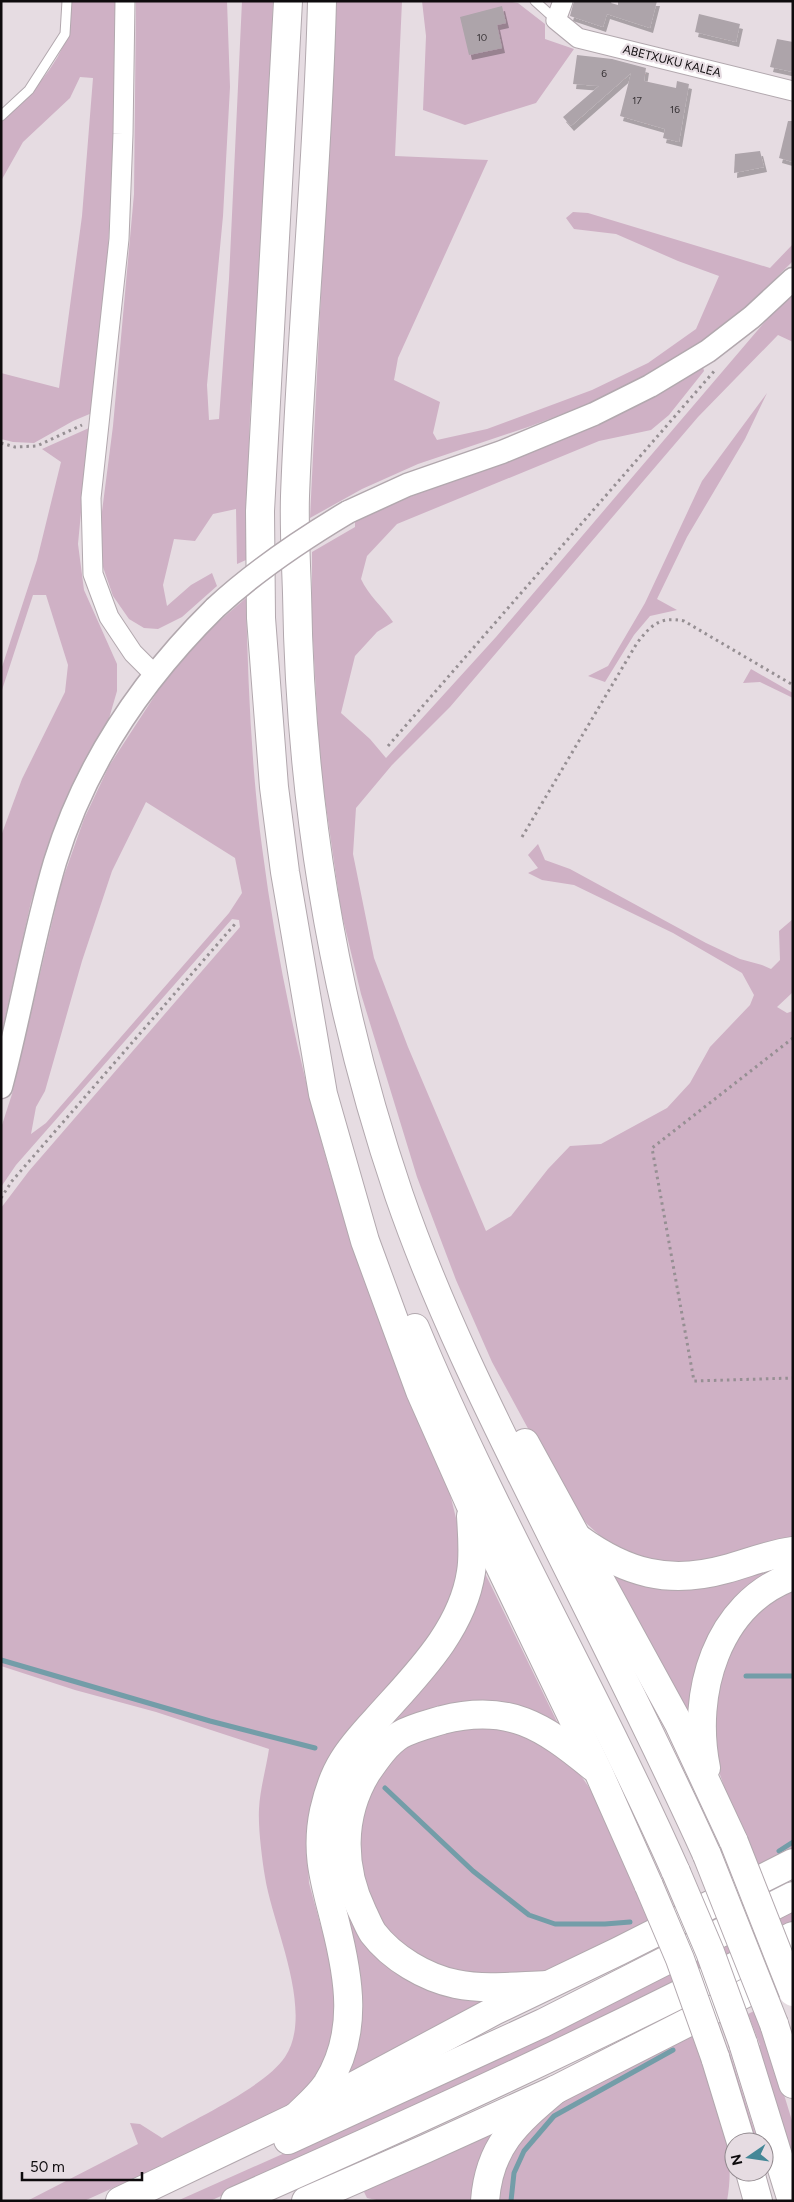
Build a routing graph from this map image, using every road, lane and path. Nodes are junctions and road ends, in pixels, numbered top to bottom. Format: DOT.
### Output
graph roads {
  1 [pos="67,1"];
  2 [pos="125,1"];
  3 [pos="288,1"];
  4 [pos="322,1"];
  5 [pos="535,1"];
  6 [pos="563,1"];
  7 [pos="556,20"];
  8 [pos="793,91"];
  9 [pos="1,116"];
  10 [pos="793,278"];
  11 [pos="721,363"];
  12 [pos="100,423"];
  13 [pos="1,443"];
  14 [pos="154,674"];
  15 [pos="793,685"];
  16 [pos="388,746"];
  17 [pos="522,836"];
  18 [pos="235,924"];
  19 [pos="304,979"];
  20 [pos="793,1038"];
  21 [pos="1,1087"];
  22 [pos="1,1198"];
  23 [pos="418,1246"];
  24 [pos="793,1378"];
  25 [pos="470,1504"];
  26 [pos="576,1537"];
  27 [pos="793,1551"];
  28 [pos="793,1576"];
  29 [pos="598,1772"];
  30 [pos="711,1791"];
  31 [pos="793,1863"];
  32 [pos="793,1896"];
  33 [pos="793,1936"];
  34 [pos="793,1969"];
  35 [pos="547,1985"];
  36 [pos="793,1992"];
  37 [pos="793,2084"];
  38 [pos="555,2090"];
  39 [pos="296,2117"];
  40 [pos="738,2132"];
  41 [pos="740,2182"];
  42 [pos="753,2182"];
  43 [pos="120,2201"];
  44 [pos="149,2201"];
  45 [pos="235,2201"];
  46 [pos="306,2201"];
  47 [pos="485,2201"];
  48 [pos="739,2201"];
  49 [pos="758,2201"];
  50 [pos="792,2201"];
  1 -- 9 [label="lane"];
  2 -- 12 [label="street"];
  3 -- 19 [label="highway"];
  4 -- 23 [label="highway"];
  5 -- 7 [label="lane"];
  6 -- 7 [label="street"];
  7 -- 8 [label="street, ABETXUKU KALEA"];
  10 -- 14 [label="street, bridge"];
  11 -- 16 [label="path"];
  12 -- 13 [label="path"];
  12 -- 14 [label="street"];
  14 -- 21 [label="street"];
  15 -- 17 [label="path"];
  18 -- 22 [label="path"];
  19 -- 25 [label="highway"];
  19 -- 50 [label="highway, bridge"];
  20 -- 24 [label="path"];
  23 -- 26 [label="highway"];
  23 -- 37 [label="highway, bridge"];
  25 -- 29 [label="highway"];
  25 -- 39 [label="highway"];
  26 -- 27 [label="highway"];
  26 -- 30 [label="highway"];
  28 -- 30 [label="highway"];
  29 -- 35 [label="highway"];
  29 -- 40 [label="highway, bridge"];
  30 -- 36 [label="highway, bridge"];
  31 -- 35 [label="highway"];
  32 -- 44 [label="highway"];
  33 -- 45 [label="highway"];
  34 -- 38 [label="highway"];
  35 -- 39 [label="highway"];
  38 -- 46 [label="highway"];
  38 -- 47 [label="highway"];
  39 -- 43 [label="highway"];
  41 -- 48 [label="highway"];
  42 -- 49 [label="highway"];
}
